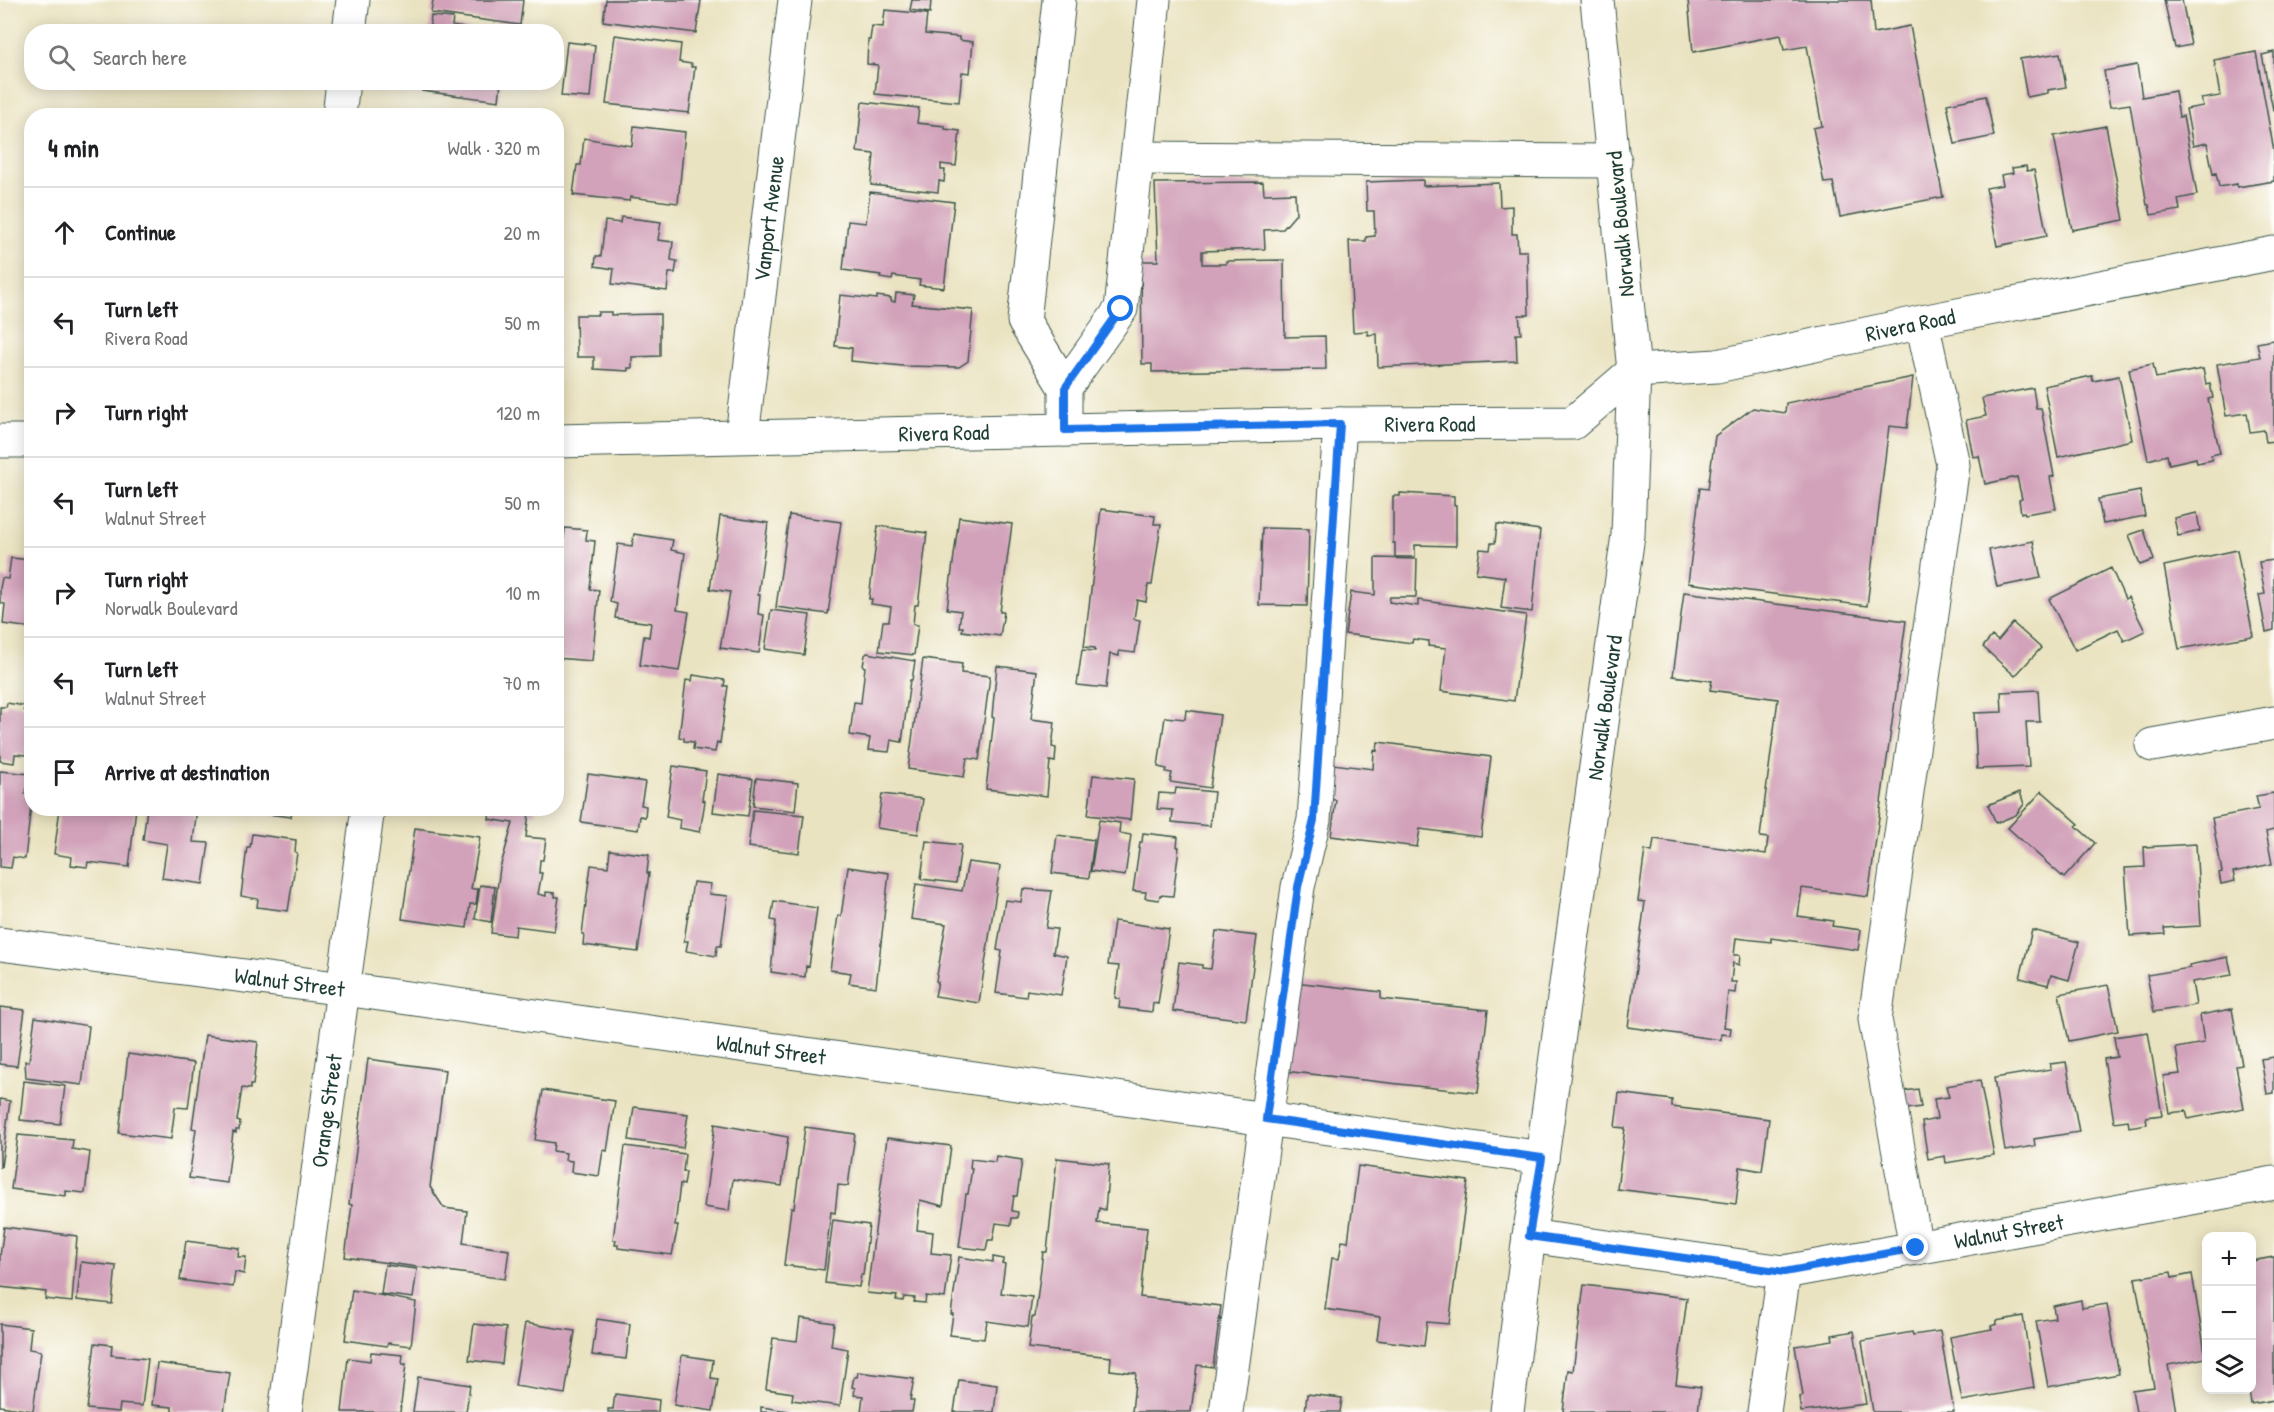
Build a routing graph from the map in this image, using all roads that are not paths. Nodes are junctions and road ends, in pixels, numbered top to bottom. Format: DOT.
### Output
graph roads {
  1 [pos="353,0"];
  2 [pos="795,0"];
  3 [pos="1059,0"];
  4 [pos="1154,0"];
  5 [pos="1597,0"];
  6 [pos="350,24"];
  7 [pos="342,90"];
  8 [pos="340,108"];
  9 [pos="1137,158"];
  10 [pos="1615,161"];
  11 [pos="2274,253"];
  12 [pos="1922,322"];
  13 [pos="1634,371"];
  14 [pos="1065,388"];
  15 [pos="1340,424"];
  16 [pos="1065,430"];
  17 [pos="742,436"];
  18 [pos="0,441"];
  19 [pos="24,441"];
  20 [pos="564,441"];
  21 [pos="2274,723"];
  22 [pos="2152,746"];
  23 [pos="367,816"];
  24 [pos="0,944"];
  25 [pos="344,988"];
  26 [pos="1266,1119"];
  27 [pos="1542,1158"];
  28 [pos="2274,1183"];
  29 [pos="1529,1236"];
  30 [pos="1916,1248"];
  31 [pos="1784,1272"];
  32 [pos="285,1412"];
  33 [pos="1227,1412"];
  34 [pos="1507,1412"];
  35 [pos="1764,1412"];
  1 -- 6 [label="street"];
  2 -- 17 [label="street, Vanport Avenue"];
  3 -- 14 [label="street"];
  4 -- 9 [label="street"];
  5 -- 10 [label="street, Norwalk Boulevard"];
  7 -- 8 [label="street"];
  9 -- 10 [label="street"];
  9 -- 14 [label="street"];
  10 -- 13 [label="street, Norwalk Boulevard"];
  11 -- 12 [label="street, Rivera Road"];
  12 -- 13 [label="street, Rivera Road"];
  12 -- 30 [label="street"];
  13 -- 15 [label="street, Rivera Road"];
  13 -- 27 [label="street, Norwalk Boulevard"];
  14 -- 16 [label="street"];
  15 -- 16 [label="street, Rivera Road"];
  15 -- 26 [label="street"];
  16 -- 17 [label="street, Rivera Road"];
  17 -- 20 [label="street, Rivera Road"];
  18 -- 19 [label="street"];
  21 -- 22 [label="street"];
  23 -- 25 [label="street, Orange Street"];
  24 -- 25 [label="street, Walnut Street"];
  25 -- 26 [label="street, Walnut Street"];
  25 -- 32 [label="street, Orange Street"];
  26 -- 27 [label="street, Walnut Street"];
  26 -- 33 [label="street"];
  27 -- 29 [label="street, Norwalk Boulevard"];
  28 -- 30 [label="street, Walnut Street"];
  29 -- 31 [label="street, Walnut Street"];
  29 -- 34 [label="street, Norwalk Boulevard"];
  30 -- 31 [label="street, Walnut Street"];
  31 -- 35 [label="street"];
}
